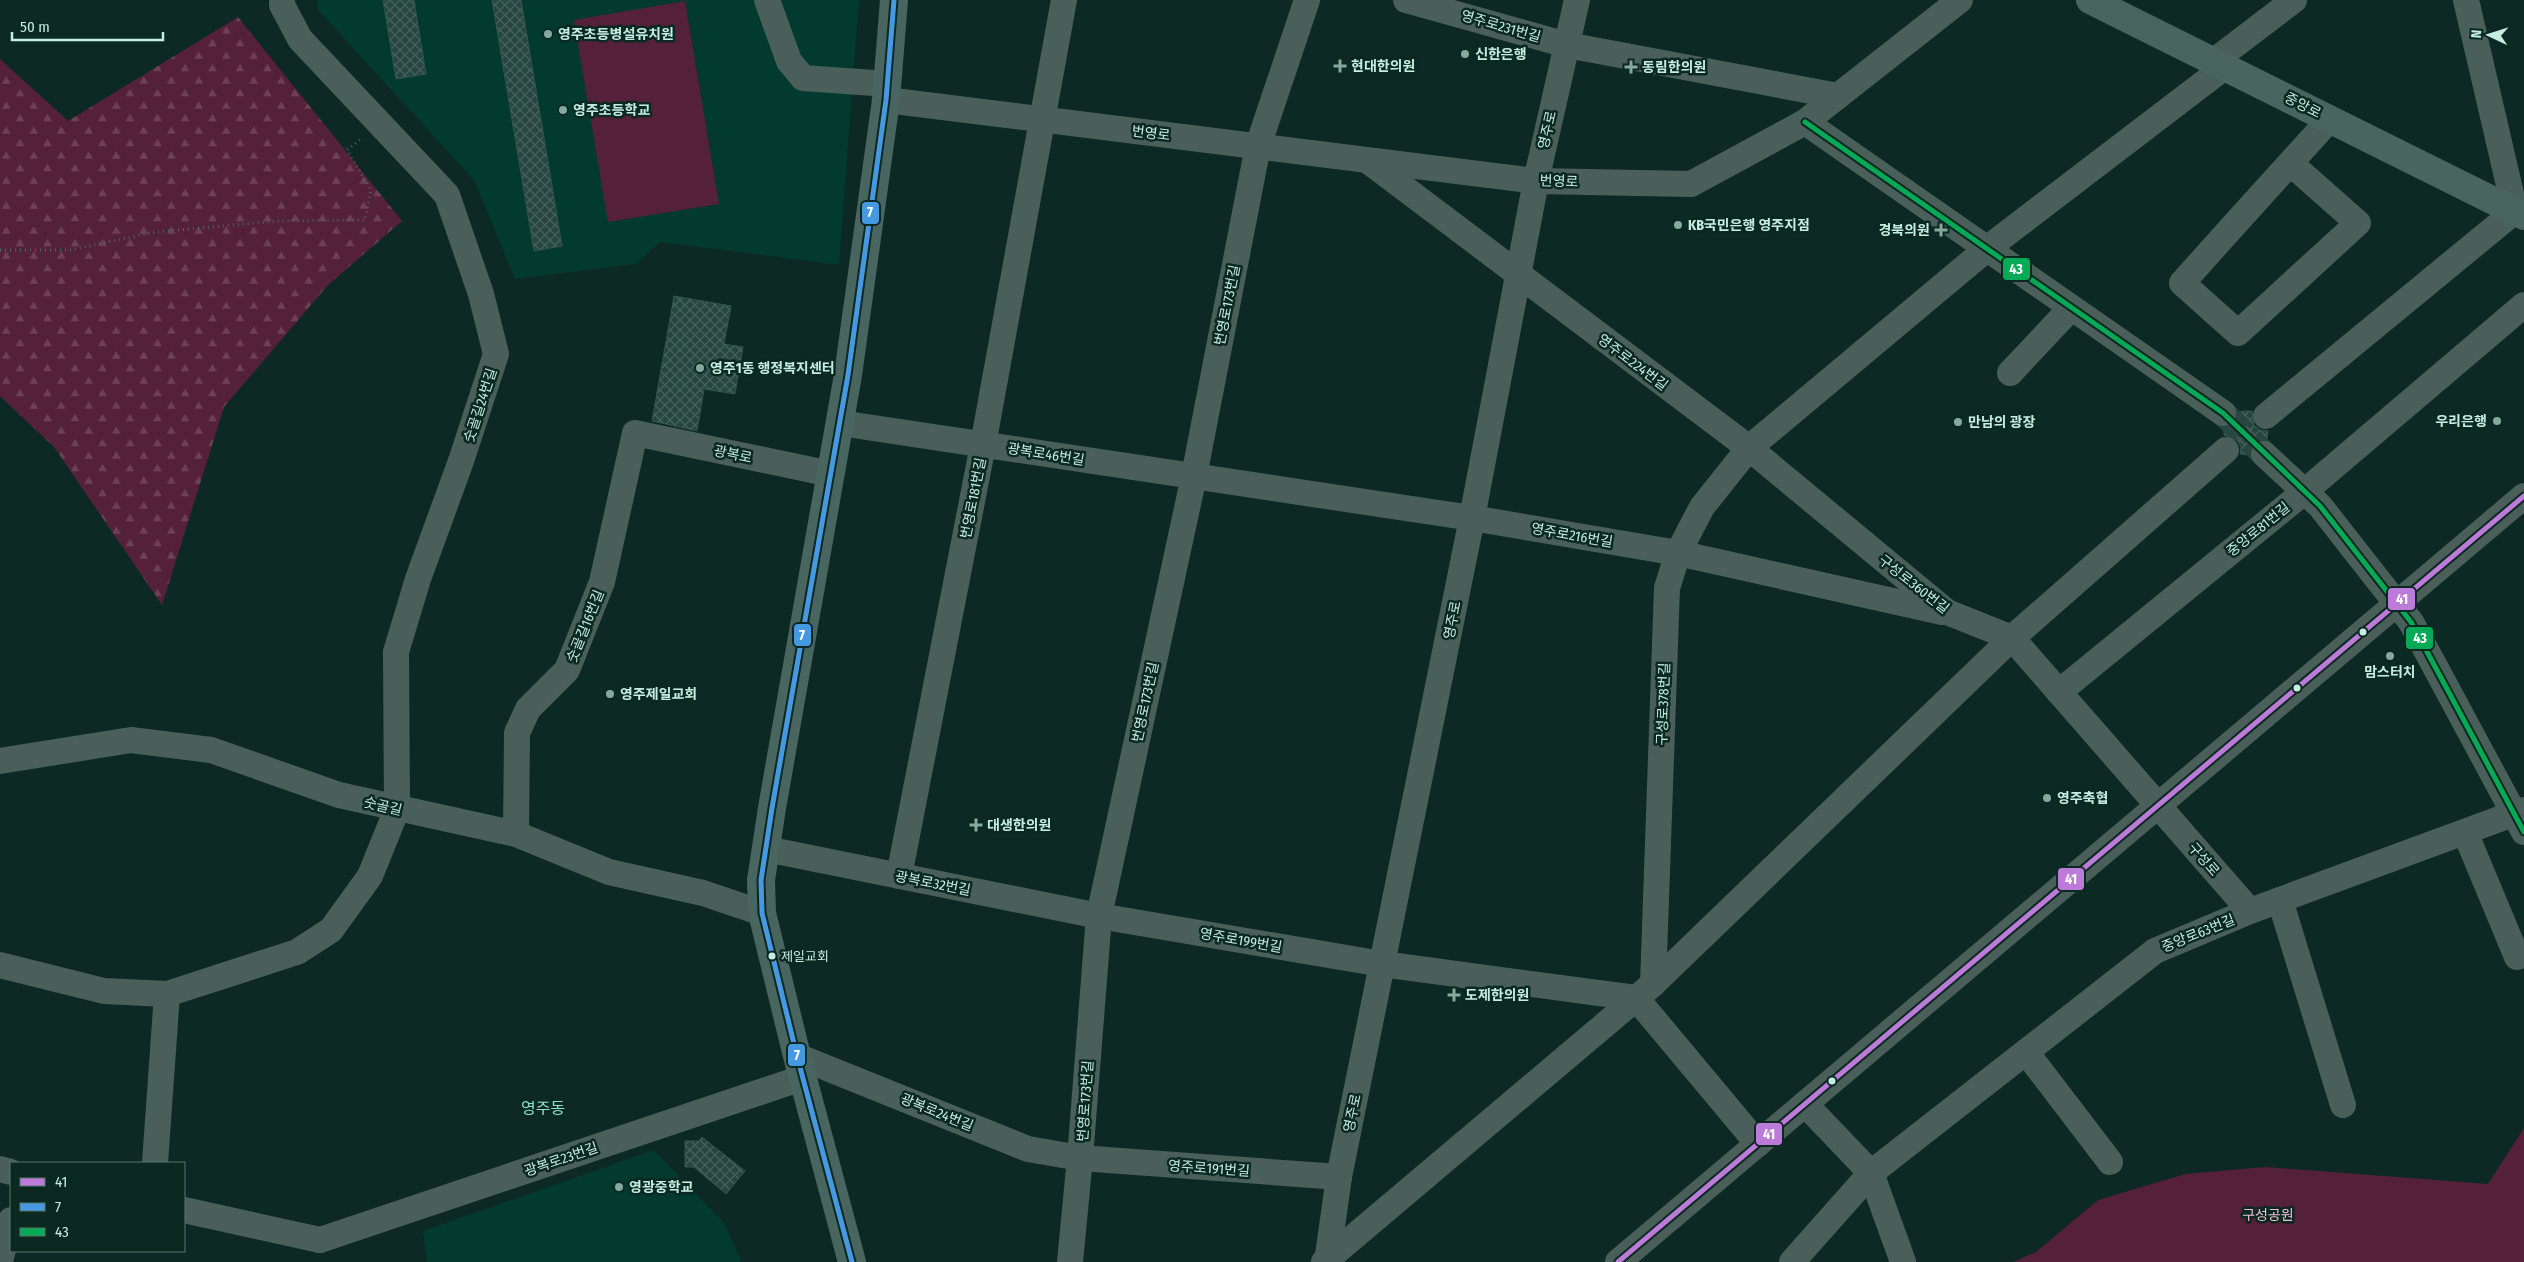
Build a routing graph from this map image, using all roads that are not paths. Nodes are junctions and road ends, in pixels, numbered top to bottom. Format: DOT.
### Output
graph roads {
  1 [pos="282,0"];
  2 [pos="766,0"];
  3 [pos="894,0"];
  4 [pos="1064,0"];
  5 [pos="1307,0"];
  6 [pos="1406,0"];
  7 [pos="1577,0"];
  8 [pos="1960,0"];
  9 [pos="2090,0"];
  10 [pos="2294,0"];
  11 [pos="2466,0"];
  12 [pos="1566,45"];
  13 [pos="2220,64"];
  14 [pos="887,92"];
  15 [pos="1838,96"];
  16 [pos="2330,119"];
  17 [pos="1043,120"];
  18 [pos="1805,122"];
  19 [pos="1258,146"];
  20 [pos="1367,160"];
  21 [pos="2290,163"];
  22 [pos="1536,181"];
  23 [pos="2520,214"];
  24 [pos="1989,248"];
  25 [pos="1517,275"];
  26 [pos="2524,305"];
  27 [pos="2071,308"];
  28 [pos="2010,373"];
  29 [pos="2223,413"];
  30 [pos="2266,416"];
  31 [pos="840,423"];
  32 [pos="635,433"];
  33 [pos="983,445"];
  34 [pos="1748,448"];
  35 [pos="2226,450"];
  36 [pos="2264,454"];
  37 [pos="831,474"];
  38 [pos="1194,476"];
  39 [pos="2304,492"];
  40 [pos="2524,496"];
  41 [pos="1472,518"];
  42 [pos="1678,553"];
  43 [pos="2398,603"];
  44 [pos="1947,612"];
  45 [pos="2012,638"];
  46 [pos="2059,692"];
  47 [pos="0,761"];
  48 [pos="2157,806"];
  49 [pos="397,809"];
  50 [pos="2520,819"];
  51 [pos="2465,832"];
  52 [pos="516,834"];
  53 [pos="766,849"];
  54 [pos="899,876"];
  55 [pos="2280,900"];
  56 [pos="2250,912"];
  57 [pos="762,913"];
  58 [pos="1099,916"];
  59 [pos="2516,957"];
  60 [pos="0,964"];
  61 [pos="1382,964"];
  62 [pos="1644,991"];
  63 [pos="167,994"];
  64 [pos="2026,1052"];
  65 [pos="799,1067"];
  66 [pos="1805,1104"];
  67 [pos="2343,1105"];
  68 [pos="1758,1144"];
  69 [pos="1080,1158"];
  70 [pos="155,1162"];
  71 [pos="2110,1162"];
  72 [pos="1870,1173"];
  73 [pos="1339,1177"];
  74 [pos="185,1210"];
  75 [pos="10,1228"];
  76 [pos="318,1251"];
  77 [pos="6,1260"];
  78 [pos="1326,1261"];
  79 [pos="852,1262"];
  80 [pos="1070,1262"];
  81 [pos="1618,1262"];
  82 [pos="1792,1262"];
  83 [pos="1903,1262"];
  1 -- 49 [label="street, 숫골길24번길"];
  2 -- 14 [label="street, 번영로"];
  3 -- 14 [label="main road"];
  4 -- 17 [label="street"];
  5 -- 19 [label="street"];
  6 -- 12 [label="street, 영주로231번길"];
  7 -- 12 [label="street, 영주로"];
  8 -- 15 [label="street, 번영로"];
  9 -- 13 [label="main road, 중앙로"];
  10 -- 13 [label="street, 구성로378번길"];
  11 -- 23 [label="street"];
  12 -- 15 [label="street"];
  12 -- 22 [label="street, 영주로"];
  13 -- 16 [label="main road, 중앙로"];
  13 -- 24 [label="street, 구성로378번길"];
  14 -- 17 [label="street, 번영로"];
  14 -- 31 [label="main road"];
  15 -- 18 [label="street, 번영로"];
  16 -- 21 [label="street"];
  16 -- 23 [label="main road, 중앙로"];
  17 -- 19 [label="street, 번영로"];
  17 -- 33 [label="street, 번영로181번길"];
  18 -- 22 [label="street, 번영로"];
  18 -- 24 [label="street"];
  19 -- 20 [label="street, 번영로"];
  19 -- 38 [label="street, 번영로173번길"];
  20 -- 22 [label="street, 번영로"];
  20 -- 25 [label="street"];
  21 -- 21 [label="street"];
  22 -- 25 [label="street, 영주로"];
  23 -- 30 [label="street"];
  24 -- 27 [label="street"];
  24 -- 34 [label="street, 구성로378번길"];
  25 -- 34 [label="street, 영주로224번길"];
  25 -- 41 [label="street, 영주로"];
  26 -- 39 [label="street, 중앙로81번길"];
  27 -- 28 [label="street"];
  27 -- 29 [label="street"];
  31 -- 33 [label="street, 광복로46번길"];
  31 -- 37 [label="main road"];
  32 -- 37 [label="street, 광복로"];
  32 -- 52 [label="street, 숫골길16번길"];
  33 -- 38 [label="street, 광복로46번길"];
  33 -- 54 [label="street, 번영로181번길"];
  34 -- 42 [label="street, 구성로378번길"];
  34 -- 44 [label="street, 구성로360번길"];
  35 -- 45 [label="street"];
  36 -- 39 [label="street"];
  37 -- 53 [label="main road"];
  38 -- 41 [label="street, 영주로216번길"];
  38 -- 58 [label="street, 번영로173번길"];
  39 -- 43 [label="street"];
  39 -- 46 [label="street, 중앙로81번길"];
  40 -- 43 [label="street"];
  41 -- 42 [label="street, 영주로216번길"];
  41 -- 61 [label="street, 영주로"];
  42 -- 44 [label="street, 영주로216번길"];
  42 -- 62 [label="street, 구성로378번길"];
  43 -- 48 [label="street"];
  43 -- 50 [label="street"];
  44 -- 45 [label="street, 구성로360번길"];
  45 -- 46 [label="street, 구성로360번길"];
  45 -- 62 [label="street"];
  46 -- 48 [label="street, 구성로360번길"];
  47 -- 49 [label="street, 숫골길"];
  48 -- 56 [label="street, 구성로"];
  48 -- 66 [label="street"];
  49 -- 52 [label="street, 숫골길"];
  49 -- 63 [label="street"];
  50 -- 51 [label="street, 중앙로63번길"];
  51 -- 55 [label="street, 중앙로63번길"];
  51 -- 59 [label="street"];
  52 -- 57 [label="street, 숫골길"];
  53 -- 54 [label="street, 광복로32번길"];
  53 -- 57 [label="main road"];
  54 -- 58 [label="street, 광복로32번길"];
  55 -- 56 [label="street, 중앙로63번길"];
  55 -- 67 [label="street"];
  56 -- 64 [label="street, 중앙로63번길"];
  57 -- 65 [label="main road"];
  58 -- 61 [label="street, 영주로199번길"];
  58 -- 69 [label="street, 번영로173번길"];
  60 -- 63 [label="street"];
  61 -- 62 [label="street"];
  61 -- 73 [label="street, 영주로"];
  62 -- 68 [label="street"];
  62 -- 78 [label="street"];
  63 -- 70 [label="street"];
  64 -- 71 [label="street"];
  64 -- 72 [label="street, 중앙로63번길"];
  65 -- 69 [label="street, 광복로24번길"];
  65 -- 76 [label="street, 광복로23번길"];
  65 -- 79 [label="main road"];
  66 -- 68 [label="street"];
  66 -- 72 [label="street"];
  68 -- 81 [label="street"];
  69 -- 73 [label="street, 영주로191번길"];
  69 -- 80 [label="street, 번영로173번길"];
  72 -- 82 [label="street, 중앙로63번길"];
  72 -- 83 [label="street"];
  73 -- 78 [label="street, 영주로"];
  74 -- 76 [label="street"];
  75 -- 77 [label="street"];
}
